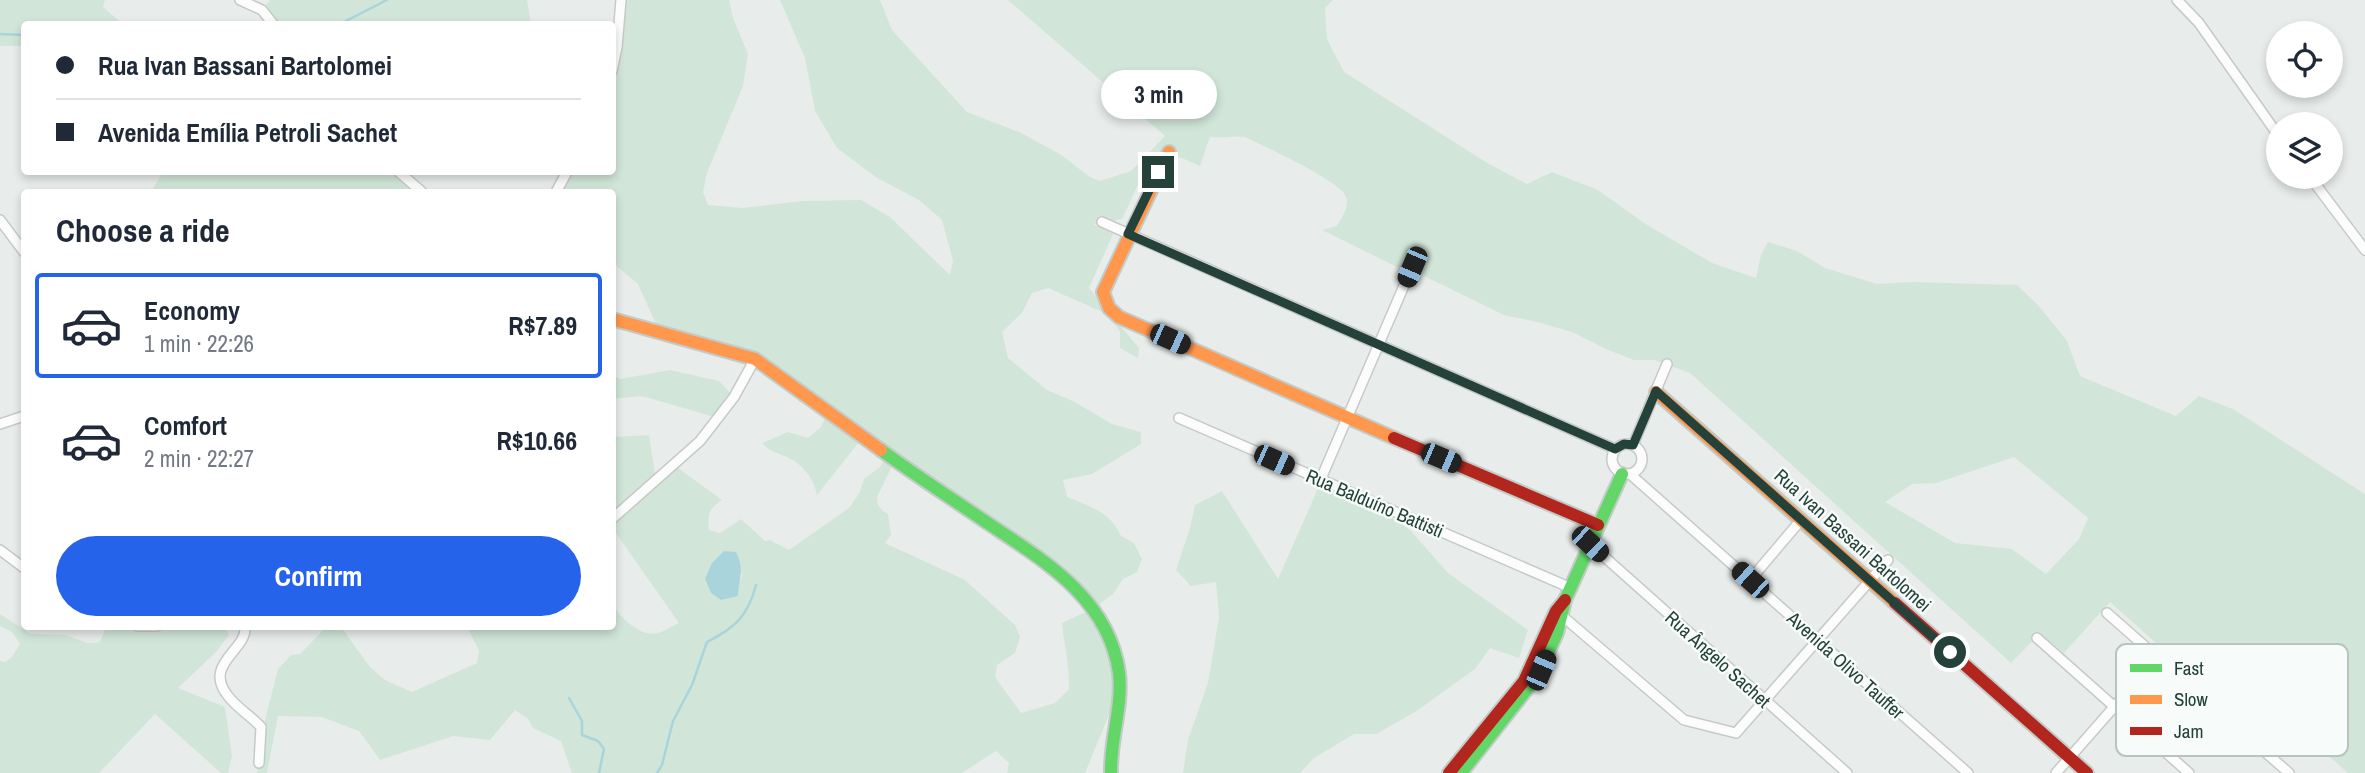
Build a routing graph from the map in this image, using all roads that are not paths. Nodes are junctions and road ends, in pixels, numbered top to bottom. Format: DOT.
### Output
graph roads {
  1 [pos="240,0"];
  2 [pos="621,0"];
  3 [pos="2177,0"];
  4 [pos="271,21"];
  5 [pos="616,52"];
  6 [pos="2266,118"];
  7 [pos="1168,152"];
  8 [pos="402,175"];
  9 [pos="419,189"];
  10 [pos="2318,189"];
  11 [pos="0,220"];
  12 [pos="1102,222"];
  13 [pos="1128,234"];
  14 [pos="21,248"];
  15 [pos="2365,250"];
  16 [pos="1412,267"];
  17 [pos="616,320"];
  18 [pos="1379,345"];
  19 [pos="755,359"];
  20 [pos="1667,364"];
  21 [pos="1656,391"];
  22 [pos="21,417"];
  23 [pos="1179,418"];
  24 [pos="1348,418"];
  25 [pos="0,424"];
  26 [pos="1633,445"];
  27 [pos="1615,449"];
  28 [pos="1626,474"];
  29 [pos="1320,481"];
  30 [pos="616,515"];
  31 [pos="1801,520"];
  32 [pos="1598,525"];
  33 [pos="1590,544"];
  34 [pos="0,550"];
  35 [pos="1888,560"];
  36 [pos="21,566"];
  37 [pos="1750,580"];
  38 [pos="1869,580"];
  39 [pos="1571,588"];
  40 [pos="1560,613"];
  41 [pos="2107,613"];
  42 [pos="246,630"];
  43 [pos="2037,638"];
  44 [pos="1817,640"];
  45 [pos="2143,644"];
  46 [pos="1765,700"];
  47 [pos="2114,706"];
  48 [pos="1492,727"];
  49 [pos="2170,756"];
  50 [pos="2270,756"];
  51 [pos="2070,758"];
  52 [pos="259,763"];
  53 [pos="1111,773"];
  54 [pos="1449,773"];
  55 [pos="1461,773"];
  56 [pos="1847,773"];
  57 [pos="1968,773"];
  58 [pos="2056,773"];
  59 [pos="2087,773"];
  60 [pos="2189,773"];
  61 [pos="2289,773"];
  1 -- 4 [label="street"];
  2 -- 5 [label="street"];
  3 -- 6 [label="street"];
  7 -- 13 [label="street"];
  8 -- 9 [label="street"];
  10 -- 15 [label="street"];
  11 -- 14 [label="street"];
  12 -- 13 [label="street"];
  13 -- 18 [label="street"];
  13 -- 24 [label="street"];
  16 -- 18 [label="street"];
  17 -- 19 [label="street"];
  18 -- 24 [label="street"];
  18 -- 27 [label="street"];
  19 -- 30 [label="street"];
  19 -- 53 [label="street"];
  20 -- 21 [label="street"];
  21 -- 26 [label="street"];
  21 -- 31 [label="street, Rua Ivan Bassani Bartolomei"];
  22 -- 25 [label="street"];
  23 -- 29 [label="street, Rua Balduíno Battisti"];
  24 -- 29 [label="street"];
  24 -- 32 [label="street"];
  26 -- 27 [label="street"];
  26 -- 28 [label="street"];
  27 -- 28 [label="street"];
  28 -- 32 [label="street"];
  28 -- 37 [label="street, Avenida Olivo Tauffer"];
  29 -- 39 [label="street, Rua Balduíno Battisti"];
  31 -- 37 [label="street"];
  31 -- 38 [label="street, Rua Ivan Bassani Bartolomei"];
  32 -- 33 [label="street"];
  33 -- 39 [label="street"];
  33 -- 46 [label="street, Rua Ângelo Sachet"];
  34 -- 36 [label="street"];
  35 -- 38 [label="street"];
  37 -- 44 [label="street, Avenida Olivo Tauffer"];
  38 -- 44 [label="street"];
  38 -- 51 [label="street, Rua Ivan Bassani Bartolomei"];
  39 -- 40 [label="street"];
  40 -- 46 [label="street"];
  40 -- 48 [label="street"];
  41 -- 45 [label="street"];
  42 -- 52 [label="street"];
  43 -- 47 [label="street"];
  44 -- 46 [label="street"];
  44 -- 57 [label="street, Avenida Olivo Tauffer"];
  46 -- 56 [label="street, Rua Ângelo Sachet"];
  47 -- 51 [label="street"];
  48 -- 54 [label="street"];
  48 -- 55 [label="street"];
  49 -- 60 [label="street"];
  50 -- 61 [label="street"];
  51 -- 58 [label="street"];
  51 -- 59 [label="street, Rua Ivan Bassani Bartolomei"];
}
